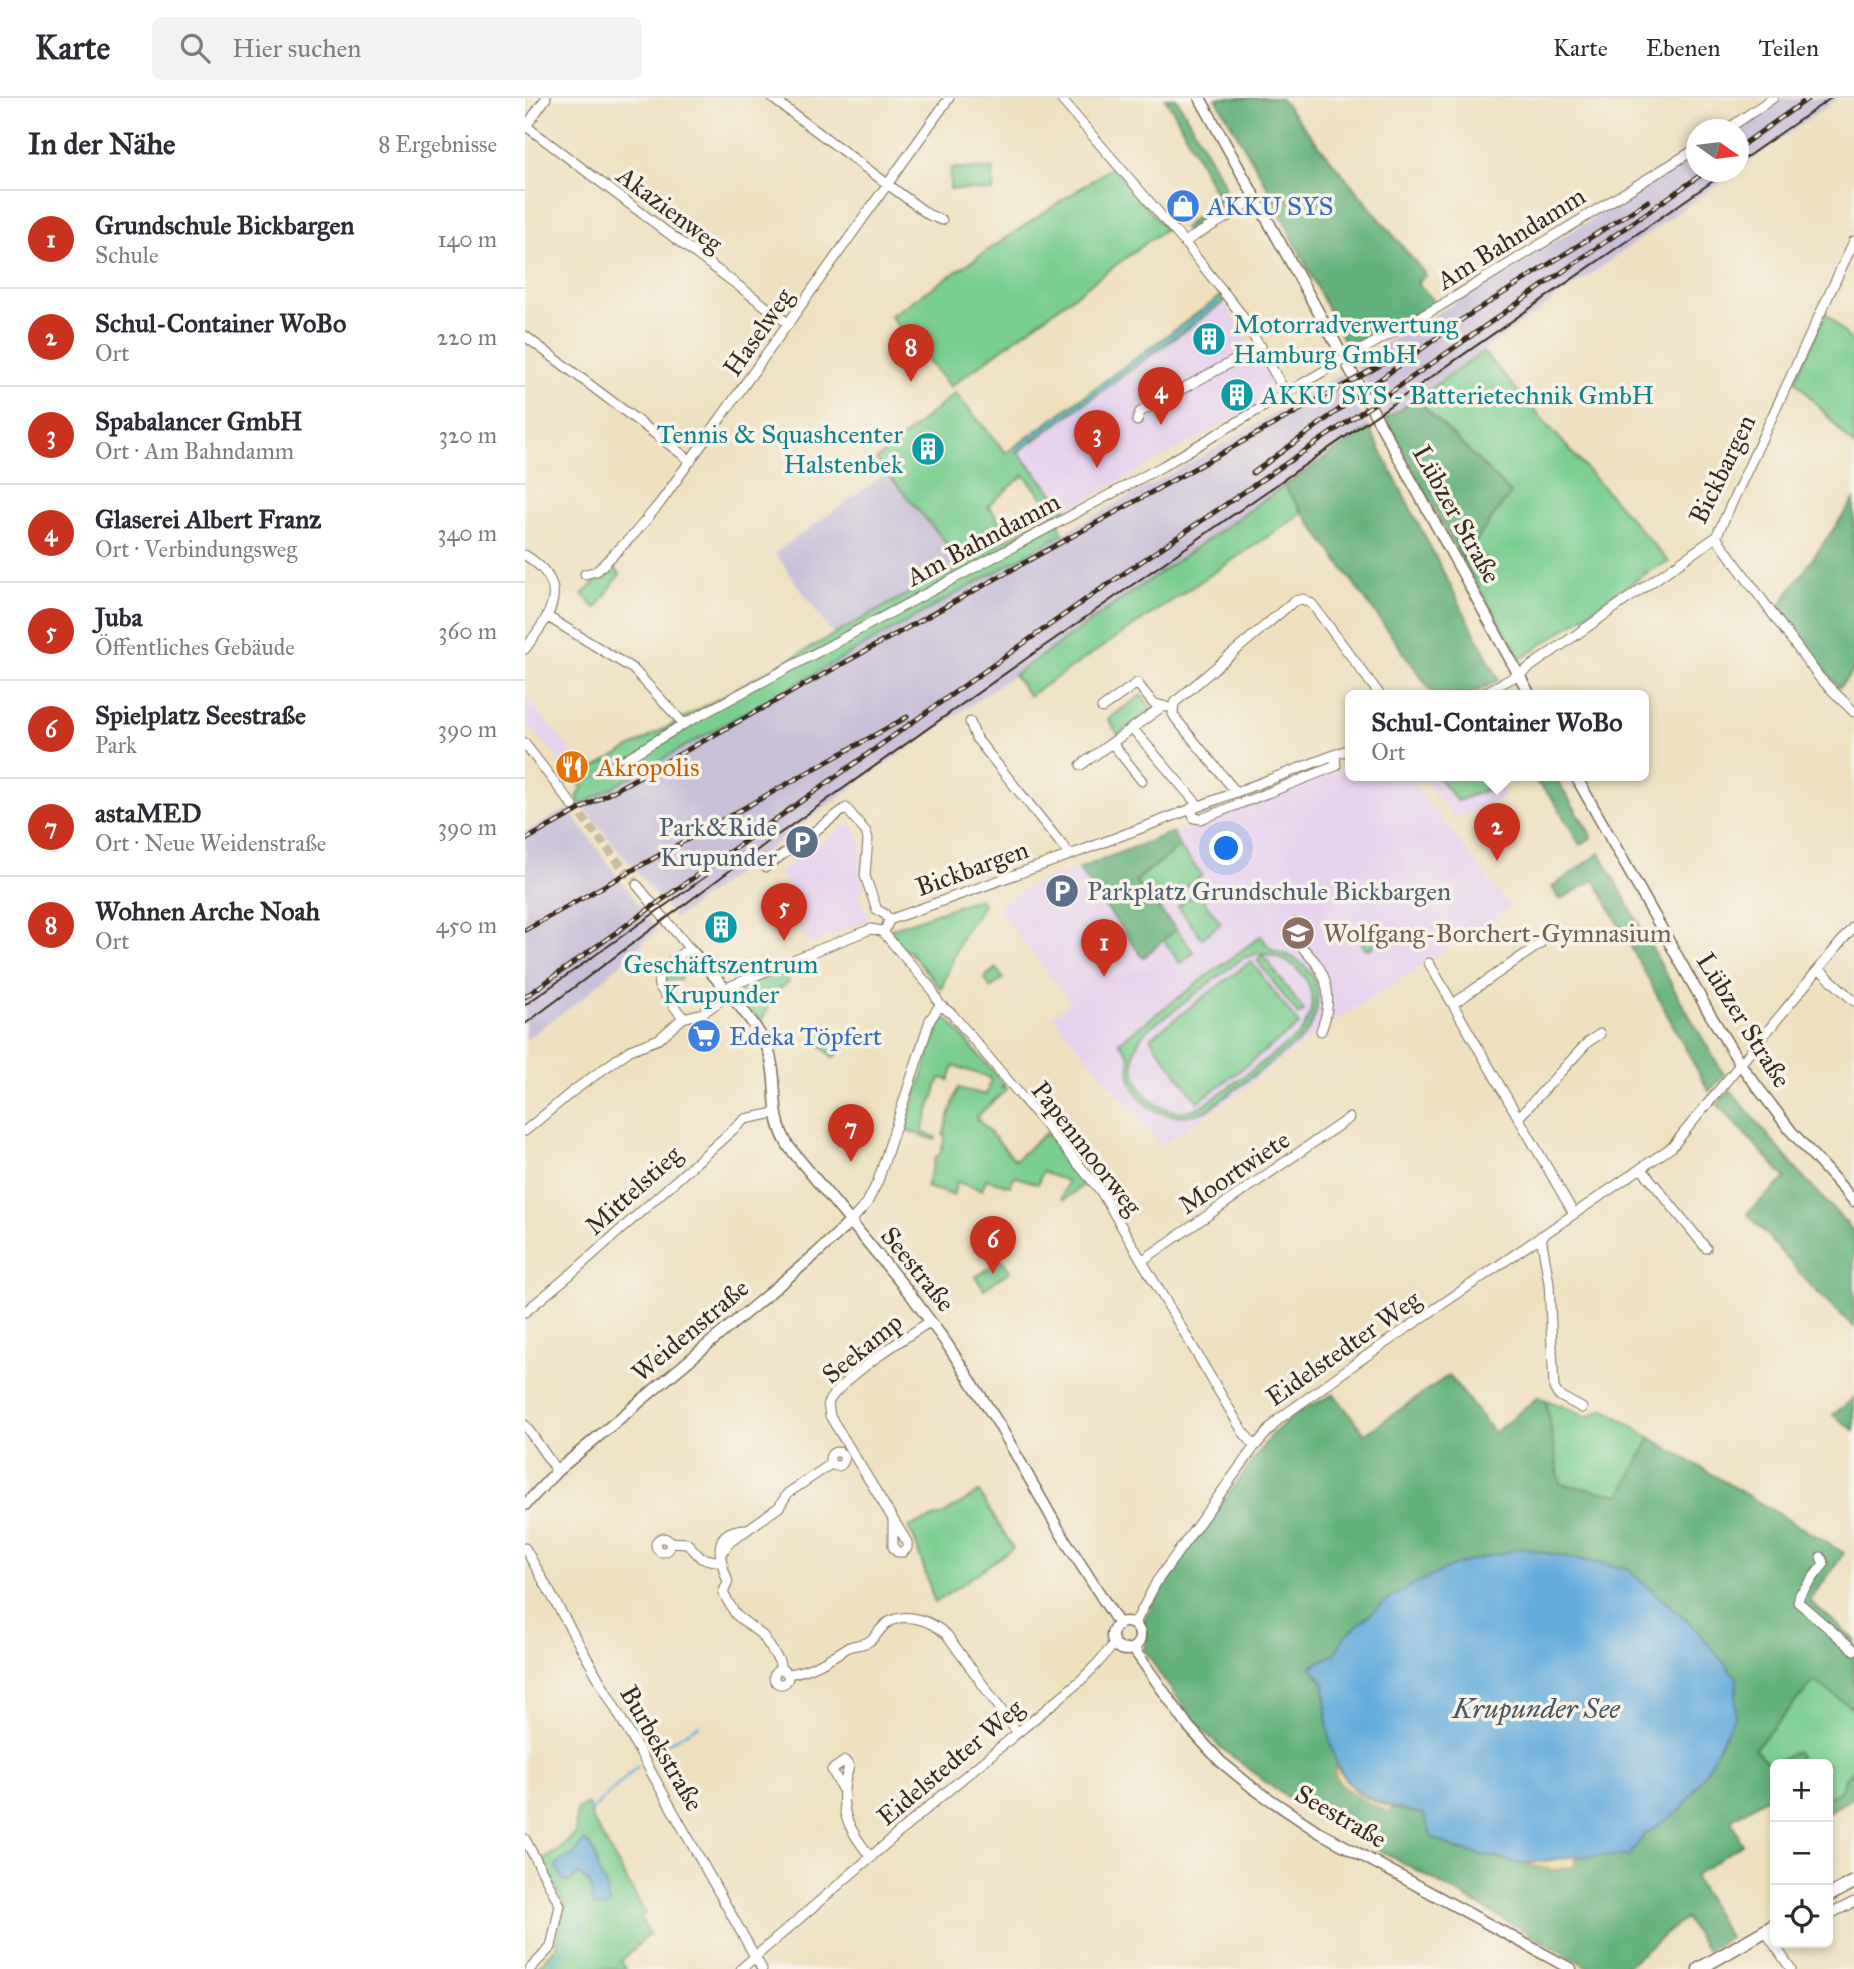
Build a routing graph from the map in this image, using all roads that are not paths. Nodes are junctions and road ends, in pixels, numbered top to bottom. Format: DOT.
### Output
graph roads {
  1 [pos="546,98"];
  2 [pos="772,98"];
  3 [pos="949,98"];
  4 [pos="1060,98"];
  5 [pos="1200,98"];
  6 [pos="1773,98"];
  7 [pos="1742,119"];
  8 [pos="526,127"];
  9 [pos="1686,155"];
  10 [pos="887,184"];
  11 [pos="1255,196"];
  12 [pos="942,220"];
  13 [pos="1854,241"];
  14 [pos="1184,242"];
  15 [pos="789,324"];
  16 [pos="525,336"];
  17 [pos="1261,346"];
  18 [pos="1287,395"];
  19 [pos="1137,421"];
  20 [pos="691,461"];
  21 [pos="1716,537"];
  22 [pos="525,555"];
  23 [pos="586,574"];
  24 [pos="548,617"];
  25 [pos="525,649"];
  26 [pos="1520,674"];
  27 [pos="1376,690"];
  28 [pos="1490,690"];
  29 [pos="1528,690"];
  30 [pos="1168,707"];
  31 [pos="1102,708"];
  32 [pos="1854,712"];
  33 [pos="969,723"];
  34 [pos="684,724"];
  35 [pos="1132,728"];
  36 [pos="1112,743"];
  37 [pos="525,744"];
  38 [pos="1345,751"];
  39 [pos="1335,755"];
  40 [pos="1081,765"];
  41 [pos="609,769"];
  42 [pos="1142,781"];
  43 [pos="1579,781"];
  44 [pos="1236,792"];
  45 [pos="573,807"];
  46 [pos="1194,807"];
  47 [pos="1070,855"];
  48 [pos="766,867"];
  49 [pos="637,885"];
  50 [pos="889,920"];
  51 [pos="1296,923"];
  52 [pos="1854,926"];
  53 [pos="883,931"];
  54 [pos="1540,944"];
  55 [pos="689,948"];
  56 [pos="795,959"];
  57 [pos="1429,962"];
  58 [pos="779,966"];
  59 [pos="1819,970"];
  60 [pos="726,992"];
  61 [pos="1854,1001"];
  62 [pos="1453,1004"];
  63 [pos="940,1005"];
  64 [pos="684,1018"];
  65 [pos="1321,1031"];
  66 [pos="1600,1034"];
  67 [pos="1740,1064"];
  68 [pos="775,1113"];
  69 [pos="1518,1117"];
  70 [pos="1349,1118"];
  71 [pos="525,1131"];
  72 [pos="1640,1168"];
  73 [pos="1854,1201"];
  74 [pos="1574,1214"];
  75 [pos="850,1222"];
  76 [pos="1541,1236"];
  77 [pos="1706,1248"];
  78 [pos="1143,1260"];
  79 [pos="525,1312"];
  80 [pos="931,1321"];
  81 [pos="1582,1408"];
  82 [pos="525,1425"];
  83 [pos="1255,1446"];
  84 [pos="847,1453"];
  85 [pos="557,1471"];
  86 [pos="525,1505"];
  87 [pos="893,1521"];
  88 [pos="670,1542"];
  89 [pos="525,1548"];
  90 [pos="1821,1557"];
  91 [pos="720,1562"];
  92 [pos="1119,1624"];
  93 [pos="1134,1625"];
  94 [pos="1114,1643"];
  95 [pos="1133,1648"];
  96 [pos="1854,1650"];
  97 [pos="1017,1732"];
  98 [pos="842,1789"];
  99 [pos="525,1839"];
  100 [pos="871,1858"];
  101 [pos="1854,1882"];
  102 [pos="1833,1893"];
  103 [pos="1854,1902"];
  104 [pos="1833,1912"];
  105 [pos="1770,1928"];
  106 [pos="1780,1948"];
  107 [pos="756,1955"];
  108 [pos="530,1969"];
  109 [pos="741,1969"];
  110 [pos="762,1969"];
  111 [pos="1571,1969"];
  112 [pos="1699,1969"];
  113 [pos="1791,1969"];
  1 -- 8 [label="street"];
  2 -- 10 [label="street"];
  3 -- 10 [label="street, Haselweg"];
  4 -- 14 [label="street"];
  5 -- 11 [label="street, Lübzer Straße"];
  6 -- 7 [label="street"];
  8 -- 15 [label="street, Akazienweg"];
  9 -- 18 [label="street, Am Bahndamm, bridge"];
  10 -- 12 [label="street"];
  10 -- 15 [label="street, Haselweg"];
  11 -- 14 [label="street"];
  11 -- 26 [label="street, Lübzer Straße"];
  13 -- 21 [label="street, Bickbargen"];
  14 -- 17 [label="street"];
  15 -- 20 [label="street, Haselweg"];
  16 -- 20 [label="street"];
  17 -- 18 [label="street"];
  17 -- 19 [label="street"];
  18 -- 34 [label="street, Am Bahndamm"];
  20 -- 23 [label="street, Haselweg"];
  21 -- 26 [label="street, Bickbargen"];
  21 -- 32 [label="street"];
  22 -- 24 [label="street"];
  24 -- 25 [label="street"];
  24 -- 34 [label="street"];
  26 -- 28 [label="street, Bickbargen"];
  26 -- 29 [label="street, Lübzer Straße"];
  27 -- 30 [label="street"];
  30 -- 31 [label="street"];
  30 -- 35 [label="street"];
  30 -- 44 [label="street"];
  33 -- 47 [label="street, Bickbargen"];
  34 -- 41 [label="street, Am Bahndamm"];
  35 -- 36 [label="street"];
  35 -- 46 [label="street"];
  36 -- 40 [label="street"];
  36 -- 42 [label="street"];
  37 -- 45 [label="street"];
  38 -- 39 [label="street, Bickbargen"];
  39 -- 44 [label="street, Bickbargen"];
  39 -- 46 [label="street, Bickbargen"];
  43 -- 67 [label="street, Lübzer Straße"];
  44 -- 46 [label="street, Bickbargen"];
  46 -- 47 [label="street, Bickbargen"];
  47 -- 50 [label="street, Bickbargen"];
  48 -- 50 [label="street, Bickbargen"];
  49 -- 55 [label="street, Seestraße"];
  50 -- 53 [label="street, Bickbargen"];
  51 -- 65 [label="street"];
  52 -- 59 [label="street, Eidelstedter Weg"];
  53 -- 56 [label="street"];
  53 -- 63 [label="street, Papenmoorweg"];
  54 -- 62 [label="street"];
  55 -- 60 [label="street, Seestraße"];
  55 -- 64 [label="street"];
  57 -- 62 [label="street"];
  58 -- 60 [label="street"];
  59 -- 61 [label="street"];
  59 -- 67 [label="street, Eidelstedter Weg"];
  60 -- 64 [label="street"];
  60 -- 68 [label="street, Seestraße"];
  62 -- 69 [label="street"];
  63 -- 75 [label="street"];
  63 -- 78 [label="street, Papenmoorweg"];
  64 -- 71 [label="street"];
  66 -- 69 [label="street"];
  67 -- 72 [label="street, Eidelstedter Weg"];
  67 -- 73 [label="street, Lübzer Straße"];
  68 -- 75 [label="street, Seestraße"];
  68 -- 79 [label="street, Mittelstieg"];
  69 -- 74 [label="street"];
  70 -- 78 [label="street, Moortwiete"];
  72 -- 74 [label="street, Eidelstedter Weg"];
  72 -- 77 [label="street"];
  74 -- 76 [label="street, Eidelstedter Weg"];
  75 -- 80 [label="street, Seestraße"];
  75 -- 85 [label="street, Weidenstraße"];
  76 -- 81 [label="street"];
  76 -- 83 [label="street, Eidelstedter Weg"];
  78 -- 83 [label="street, Papenmoorweg"];
  80 -- 84 [label="street, Seekamp"];
  80 -- 92 [label="street, Seestraße"];
  82 -- 85 [label="street"];
  83 -- 93 [label="street, Eidelstedter Weg"];
  84 -- 87 [label="street, Seekamp"];
  84 -- 91 [label="street"];
  85 -- 86 [label="street, Weidenstraße"];
  88 -- 91 [label="street"];
  89 -- 107 [label="street, Burbekstraße"];
  90 -- 96 [label="street"];
  91 -- 97 [label="street"];
  92 -- 93 [label="street"];
  92 -- 94 [label="street"];
  93 -- 95 [label="street"];
  94 -- 95 [label="street"];
  94 -- 97 [label="street, Eidelstedter Weg"];
  95 -- 111 [label="street, Seestraße"];
  97 -- 100 [label="street, Eidelstedter Weg"];
  98 -- 100 [label="street"];
  99 -- 108 [label="street"];
  100 -- 107 [label="street, Eidelstedter Weg"];
  101 -- 102 [label="main road"];
  103 -- 104 [label="street"];
  105 -- 112 [label="main road"];
  106 -- 113 [label="street"];
  107 -- 109 [label="street, Eidelstedter Weg"];
  107 -- 110 [label="street, Burbekstraße"];
}
